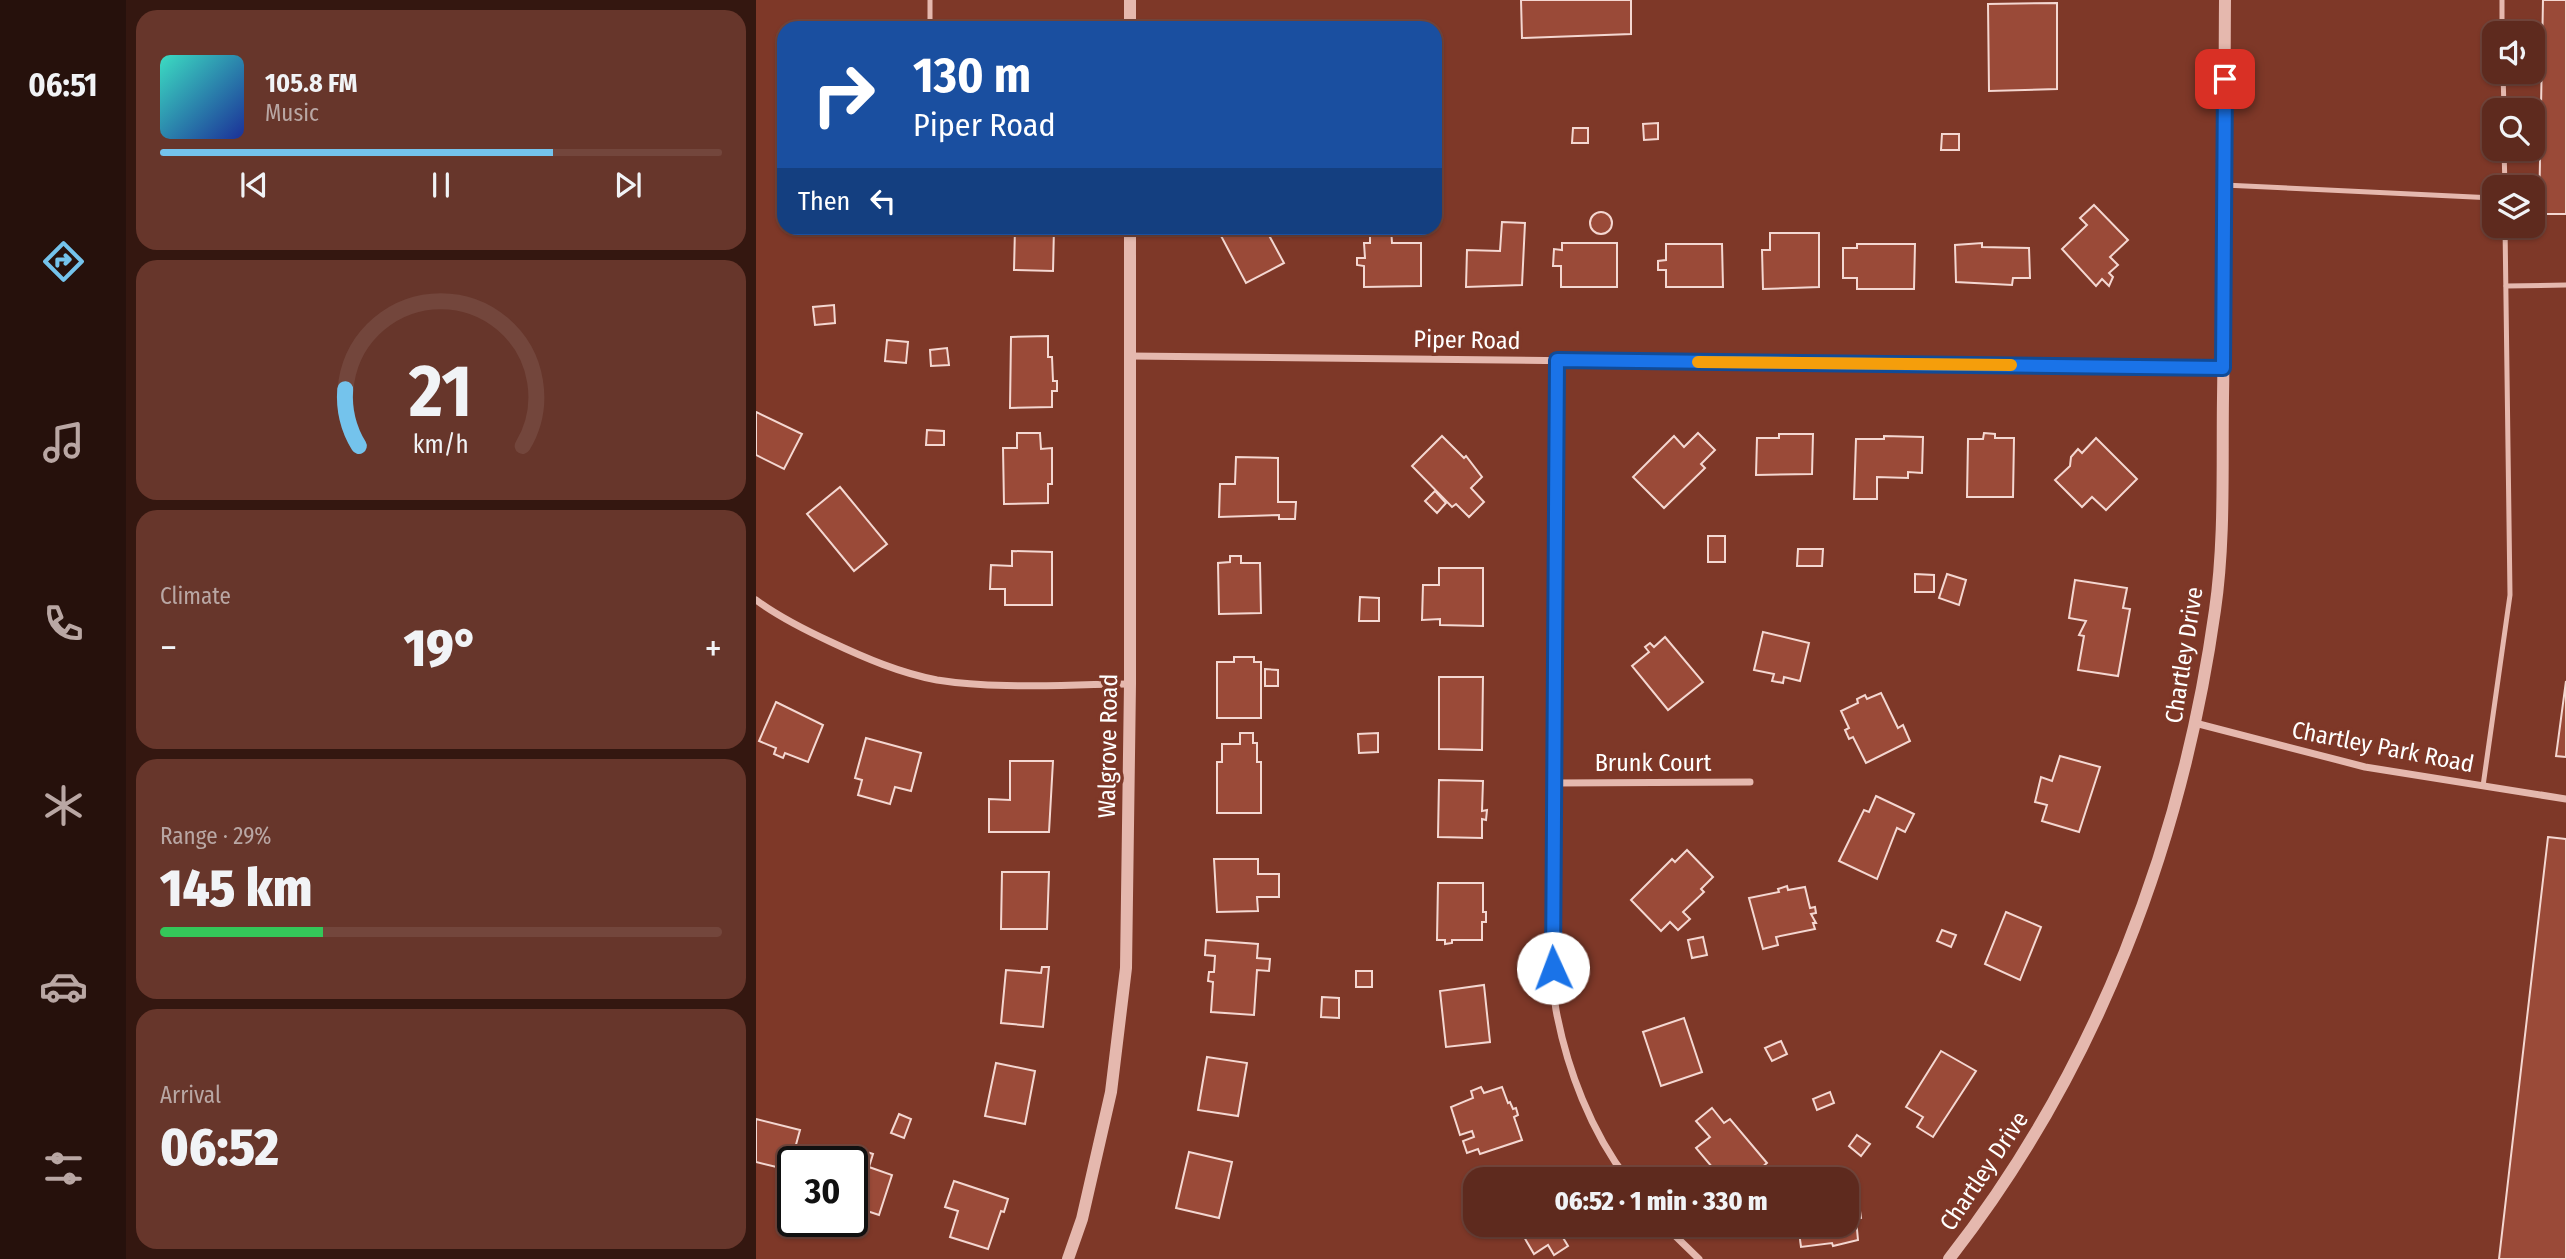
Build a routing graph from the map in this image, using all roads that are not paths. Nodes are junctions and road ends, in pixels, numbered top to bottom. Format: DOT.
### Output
graph roads {
  1 [pos="930,0"];
  2 [pos="1130,0"];
  3 [pos="2225,0"];
  4 [pos="2502,0"];
  5 [pos="930,21"];
  6 [pos="1130,21"];
  7 [pos="2502,21"];
  8 [pos="2224,184"];
  9 [pos="2482,197"];
  10 [pos="1130,235"];
  11 [pos="2505,238"];
  12 [pos="2566,285"];
  13 [pos="2506,286"];
  14 [pos="1129,356"];
  15 [pos="1557,360"];
  16 [pos="2223,368"];
  17 [pos="756,600"];
  18 [pos="1130,684"];
  19 [pos="2195,723"];
  20 [pos="1750,782"];
  21 [pos="1556,783"];
  22 [pos="2483,786"];
  23 [pos="2566,799"];
  24 [pos="1620,1167"];
  25 [pos="1676,1237"];
  26 [pos="1068,1259"];
  27 [pos="1699,1259"];
  28 [pos="1949,1259"];
  1 -- 5 [label="lane"];
  2 -- 6 [label="street"];
  3 -- 8 [label="street, Chartley Drive"];
  4 -- 7 [label="lane"];
  8 -- 9 [label="lane"];
  8 -- 16 [label="street, Chartley Drive"];
  10 -- 14 [label="street, Walgrove Road"];
  11 -- 13 [label="lane"];
  12 -- 13 [label="lane"];
  13 -- 22 [label="lane"];
  14 -- 15 [label="street, Piper Road"];
  14 -- 18 [label="street, Walgrove Road"];
  15 -- 16 [label="street, Piper Road"];
  15 -- 21 [label="street"];
  16 -- 19 [label="street, Chartley Drive"];
  17 -- 18 [label="street"];
  18 -- 26 [label="street, Walgrove Road"];
  19 -- 22 [label="street, Chartley Park Road"];
  19 -- 28 [label="street, Chartley Drive"];
  20 -- 21 [label="street, Brunk Court"];
  21 -- 24 [label="street"];
  22 -- 23 [label="street, Chartley Park Road"];
  25 -- 27 [label="street"];
}
